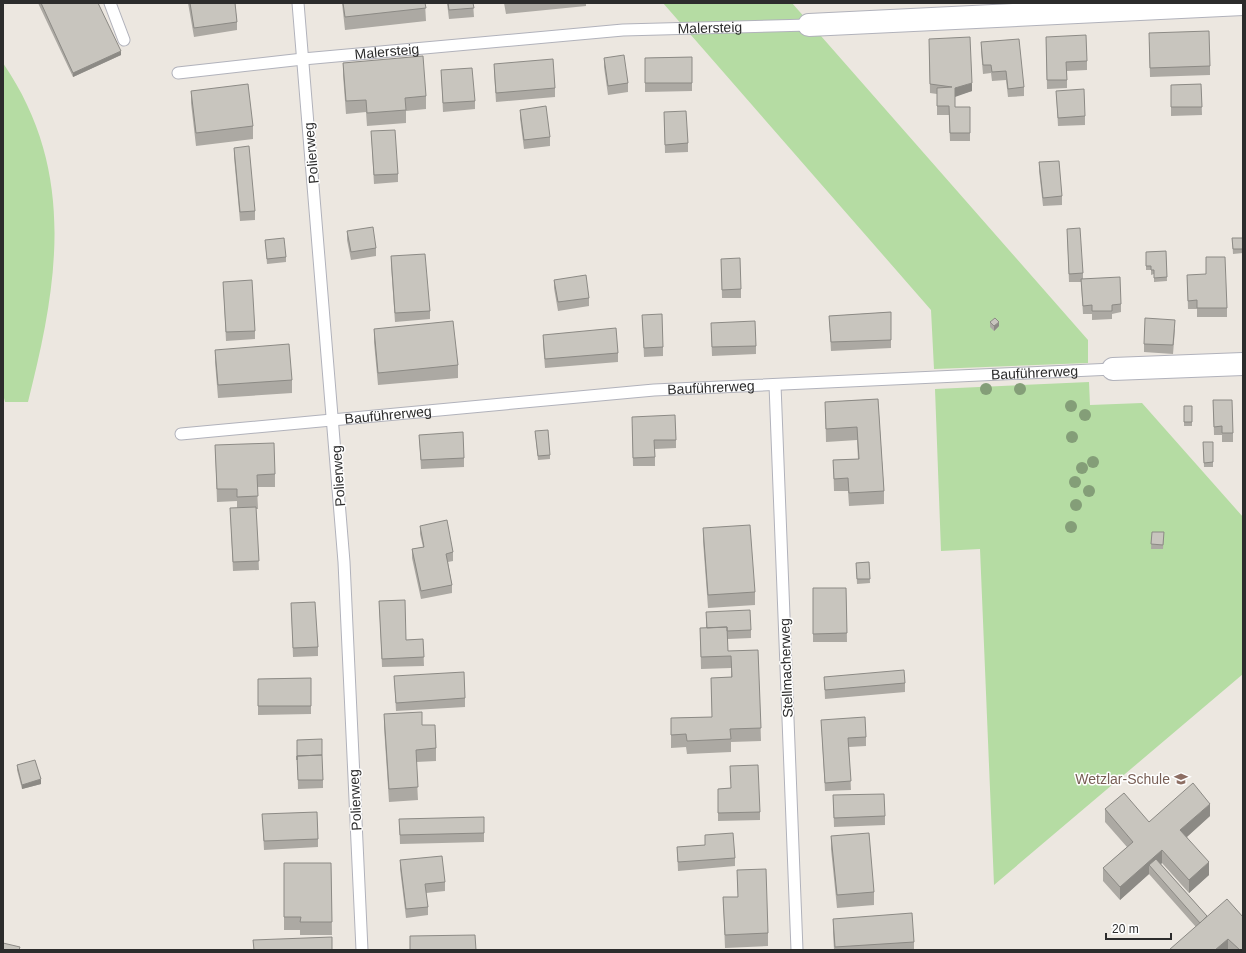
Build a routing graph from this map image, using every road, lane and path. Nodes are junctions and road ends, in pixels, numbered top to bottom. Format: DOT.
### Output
graph roads {
  1 [pos="110,3"];
  2 [pos="298,3"];
  3 [pos="1243,4"];
  4 [pos="809,25"];
  5 [pos="124,40"];
  6 [pos="303,59"];
  7 [pos="178,73"];
  8 [pos="1243,364"];
  9 [pos="1112,369"];
  10 [pos="775,385"];
  11 [pos="333,421"];
  12 [pos="181,434"];
  13 [pos="362,950"];
  14 [pos="797,950"];
  1 -- 5 [label="lane"];
  2 -- 6 [label="lane, Polierweg"];
  3 -- 4 [label="street, Malersteig"];
  4 -- 6 [label="lane, Malersteig"];
  6 -- 7 [label="lane, Malersteig"];
  6 -- 11 [label="lane, Polierweg"];
  8 -- 9 [label="street, Bauführerweg"];
  9 -- 10 [label="lane, Bauführerweg"];
  10 -- 11 [label="lane, Bauführerweg"];
  10 -- 14 [label="lane, Stellmacherweg"];
  11 -- 12 [label="lane, Bauführerweg"];
  11 -- 13 [label="lane, Polierweg"];
}
